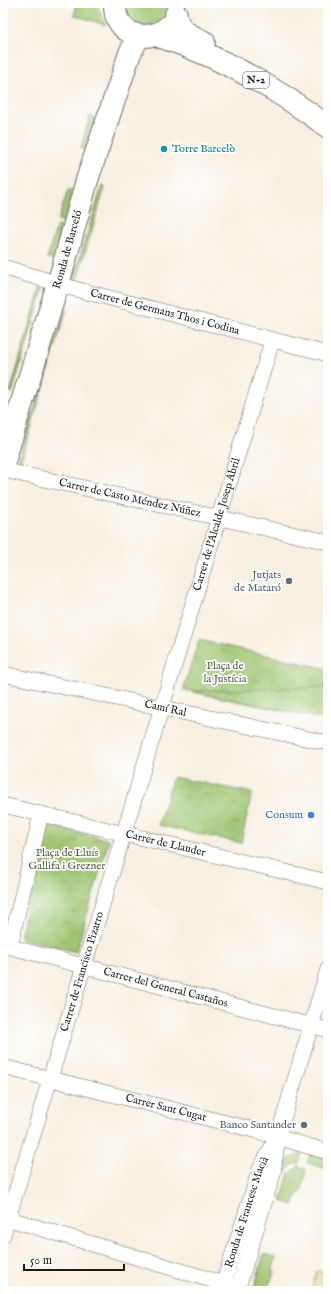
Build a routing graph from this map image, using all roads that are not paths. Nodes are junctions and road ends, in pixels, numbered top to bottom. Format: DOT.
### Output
graph roads {
  1 [pos="114,4"];
  2 [pos="176,9"];
  3 [pos="148,35"];
  4 [pos="328,113"];
  5 [pos="328,127"];
  6 [pos="3,267"];
  7 [pos="58,284"];
  8 [pos="272,341"];
  9 [pos="328,354"];
  10 [pos="3,465"];
  11 [pos="3,470"];
  12 [pos="217,518"];
  13 [pos="328,542"];
  14 [pos="3,674"];
  15 [pos="161,707"];
  16 [pos="328,743"];
  17 [pos="3,805"];
  18 [pos="41,814"];
  19 [pos="124,833"];
  20 [pos="328,882"];
  21 [pos="7,946"];
  22 [pos="83,966"];
  23 [pos="328,969"];
  24 [pos="311,1025"];
  25 [pos="328,1030"];
  26 [pos="3,1067"];
  27 [pos="49,1079"];
  28 [pos="278,1136"];
  29 [pos="328,1152"];
  30 [pos="6,1218"];
  31 [pos="3,1235"];
  32 [pos="230,1289"];
  1 -- 3 [label="main road"];
  2 -- 3 [label="main road"];
  2 -- 4 [label="main road, N-2"];
  3 -- 5 [label="main road, N-2"];
  3 -- 7 [label="main road, Ronda de Barceló"];
  6 -- 7 [label="street, Carrer de Germans Thos i Codina"];
  7 -- 8 [label="street, Carrer de Germans Thos i Codina"];
  7 -- 10 [label="main road, Ronda de Barceló"];
  8 -- 9 [label="street, Carrer de Germans Thos i Codina"];
  8 -- 12 [label="street, Carrer de l'Alcalde Josep Abril"];
  11 -- 12 [label="street, Carrer de Casto Méndez Núñez"];
  12 -- 13 [label="street, Carrer de Casto Méndez Núñez"];
  12 -- 15 [label="street, Carrer de l'Alcalde Josep Abril"];
  14 -- 15 [label="street, Camí Ral"];
  15 -- 16 [label="street, Camí Ral"];
  15 -- 19 [label="street, Carrer de Francisco Pizarro"];
  17 -- 18 [label="street, Carrer de Llauder"];
  18 -- 19 [label="street, Carrer de Llauder"];
  18 -- 21 [label="street"];
  19 -- 20 [label="street, Carrer de Llauder"];
  19 -- 22 [label="street, Carrer de Francisco Pizarro"];
  21 -- 22 [label="street, Carrer del General Castaños"];
  22 -- 24 [label="street, Carrer del General Castaños"];
  22 -- 27 [label="street, Carrer de Francisco Pizarro"];
  23 -- 24 [label="street, Ronda de Francesc Macià"];
  24 -- 25 [label="street, Carrer del General Castaños"];
  24 -- 28 [label="street, Ronda de Francesc Macià"];
  26 -- 27 [label="street, Carrer Sant Cugat"];
  27 -- 28 [label="street, Carrer Sant Cugat"];
  27 -- 30 [label="street, Carrer de Francisco Pizarro"];
  28 -- 29 [label="street, Carrer Sant Cugat"];
  28 -- 32 [label="street, Ronda de Francesc Macià"];
  30 -- 31 [label="street, Carrer de Francisco Pizarro"];
  30 -- 32 [label="street"];
}
